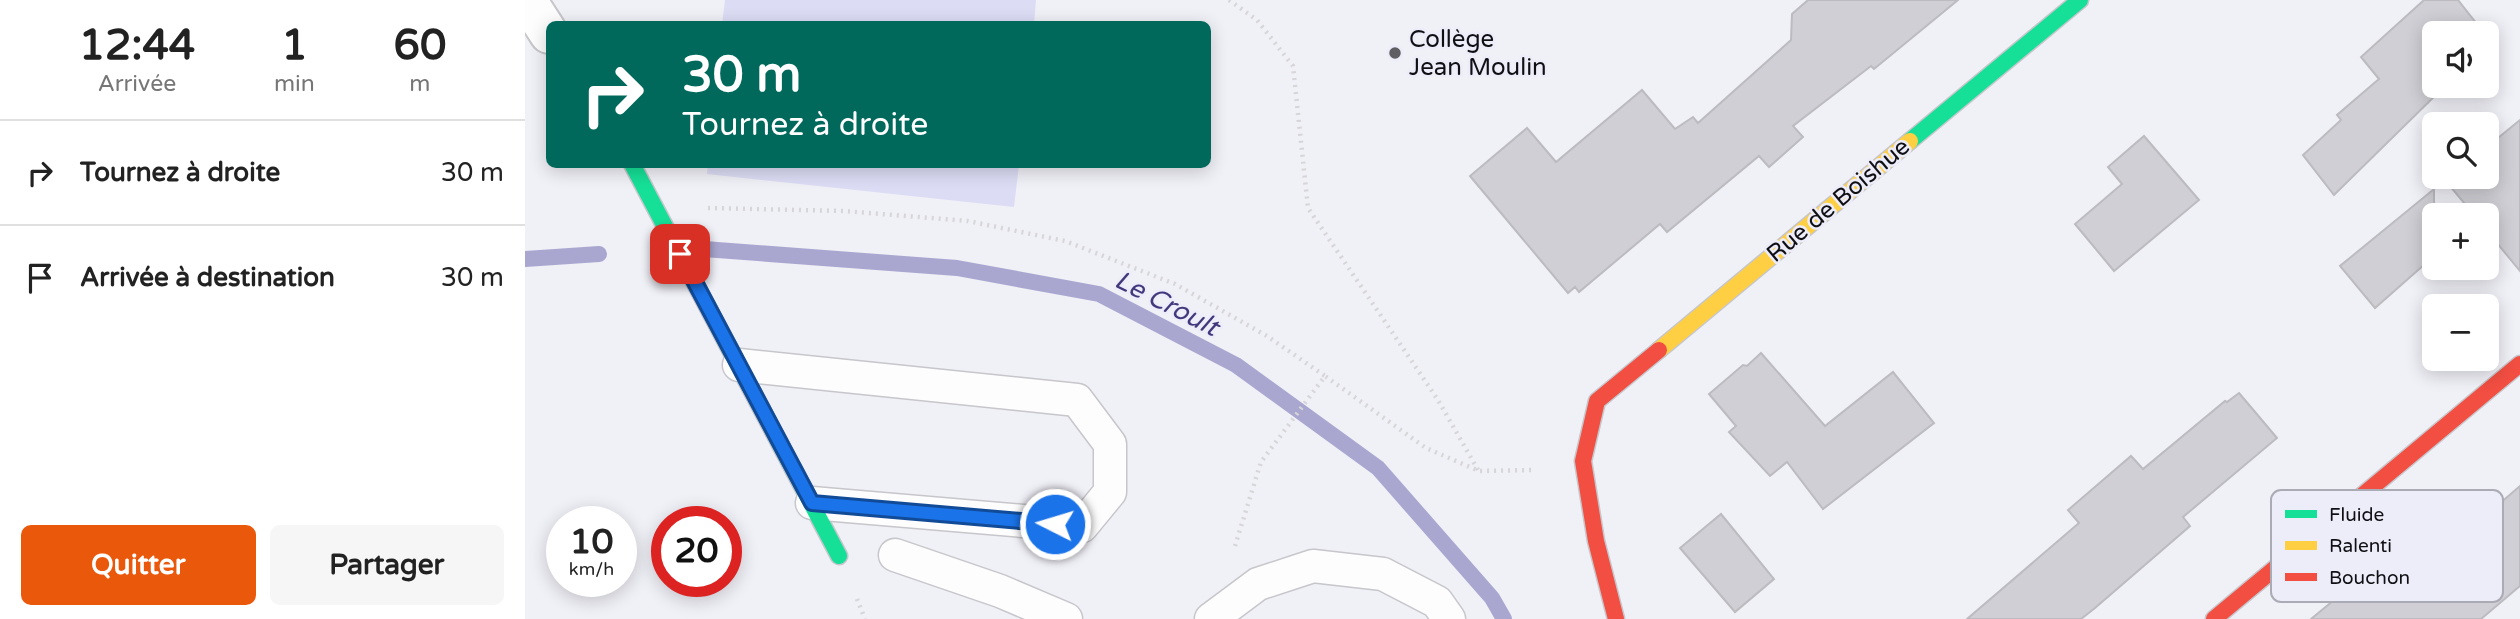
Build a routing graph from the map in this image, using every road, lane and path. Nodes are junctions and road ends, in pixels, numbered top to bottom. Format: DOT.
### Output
graph roads {
  1 [pos="527,0"];
  2 [pos="1229,0"];
  3 [pos="2080,0"];
  4 [pos="546,29"];
  5 [pos="634,168"];
  6 [pos="656,210"];
  7 [pos="2520,363"];
  8 [pos="739,365"];
  9 [pos="1325,376"];
  10 [pos="1583,461"];
  11 [pos="1479,471"];
  12 [pos="2368,490"];
  13 [pos="812,503"];
  14 [pos="895,555"];
  15 [pos="839,556"];
  16 [pos="2271,571"];
  17 [pos="1212,618"];
  18 [pos="1066,619"];
  19 [pos="1449,619"];
  20 [pos="1616,619"];
  21 [pos="2214,619"];
  1 -- 4 [label="street"];
  2 -- 11 [label="path"];
  3 -- 10 [label="street, Rue de Boishue"];
  5 -- 6 [label="street"];
  6 -- 8 [label="street"];
  6 -- 9 [label="path"];
  7 -- 12 [label="street"];
  8 -- 13 [label="street"];
  8 -- 13 [label="lane"];
  9 -- 11 [label="path"];
  9 -- 17 [label="path"];
  10 -- 11 [label="path"];
  10 -- 20 [label="street"];
  13 -- 15 [label="street"];
  14 -- 18 [label="lane"];
  16 -- 21 [label="street"];
  17 -- 19 [label="lane"];
}
